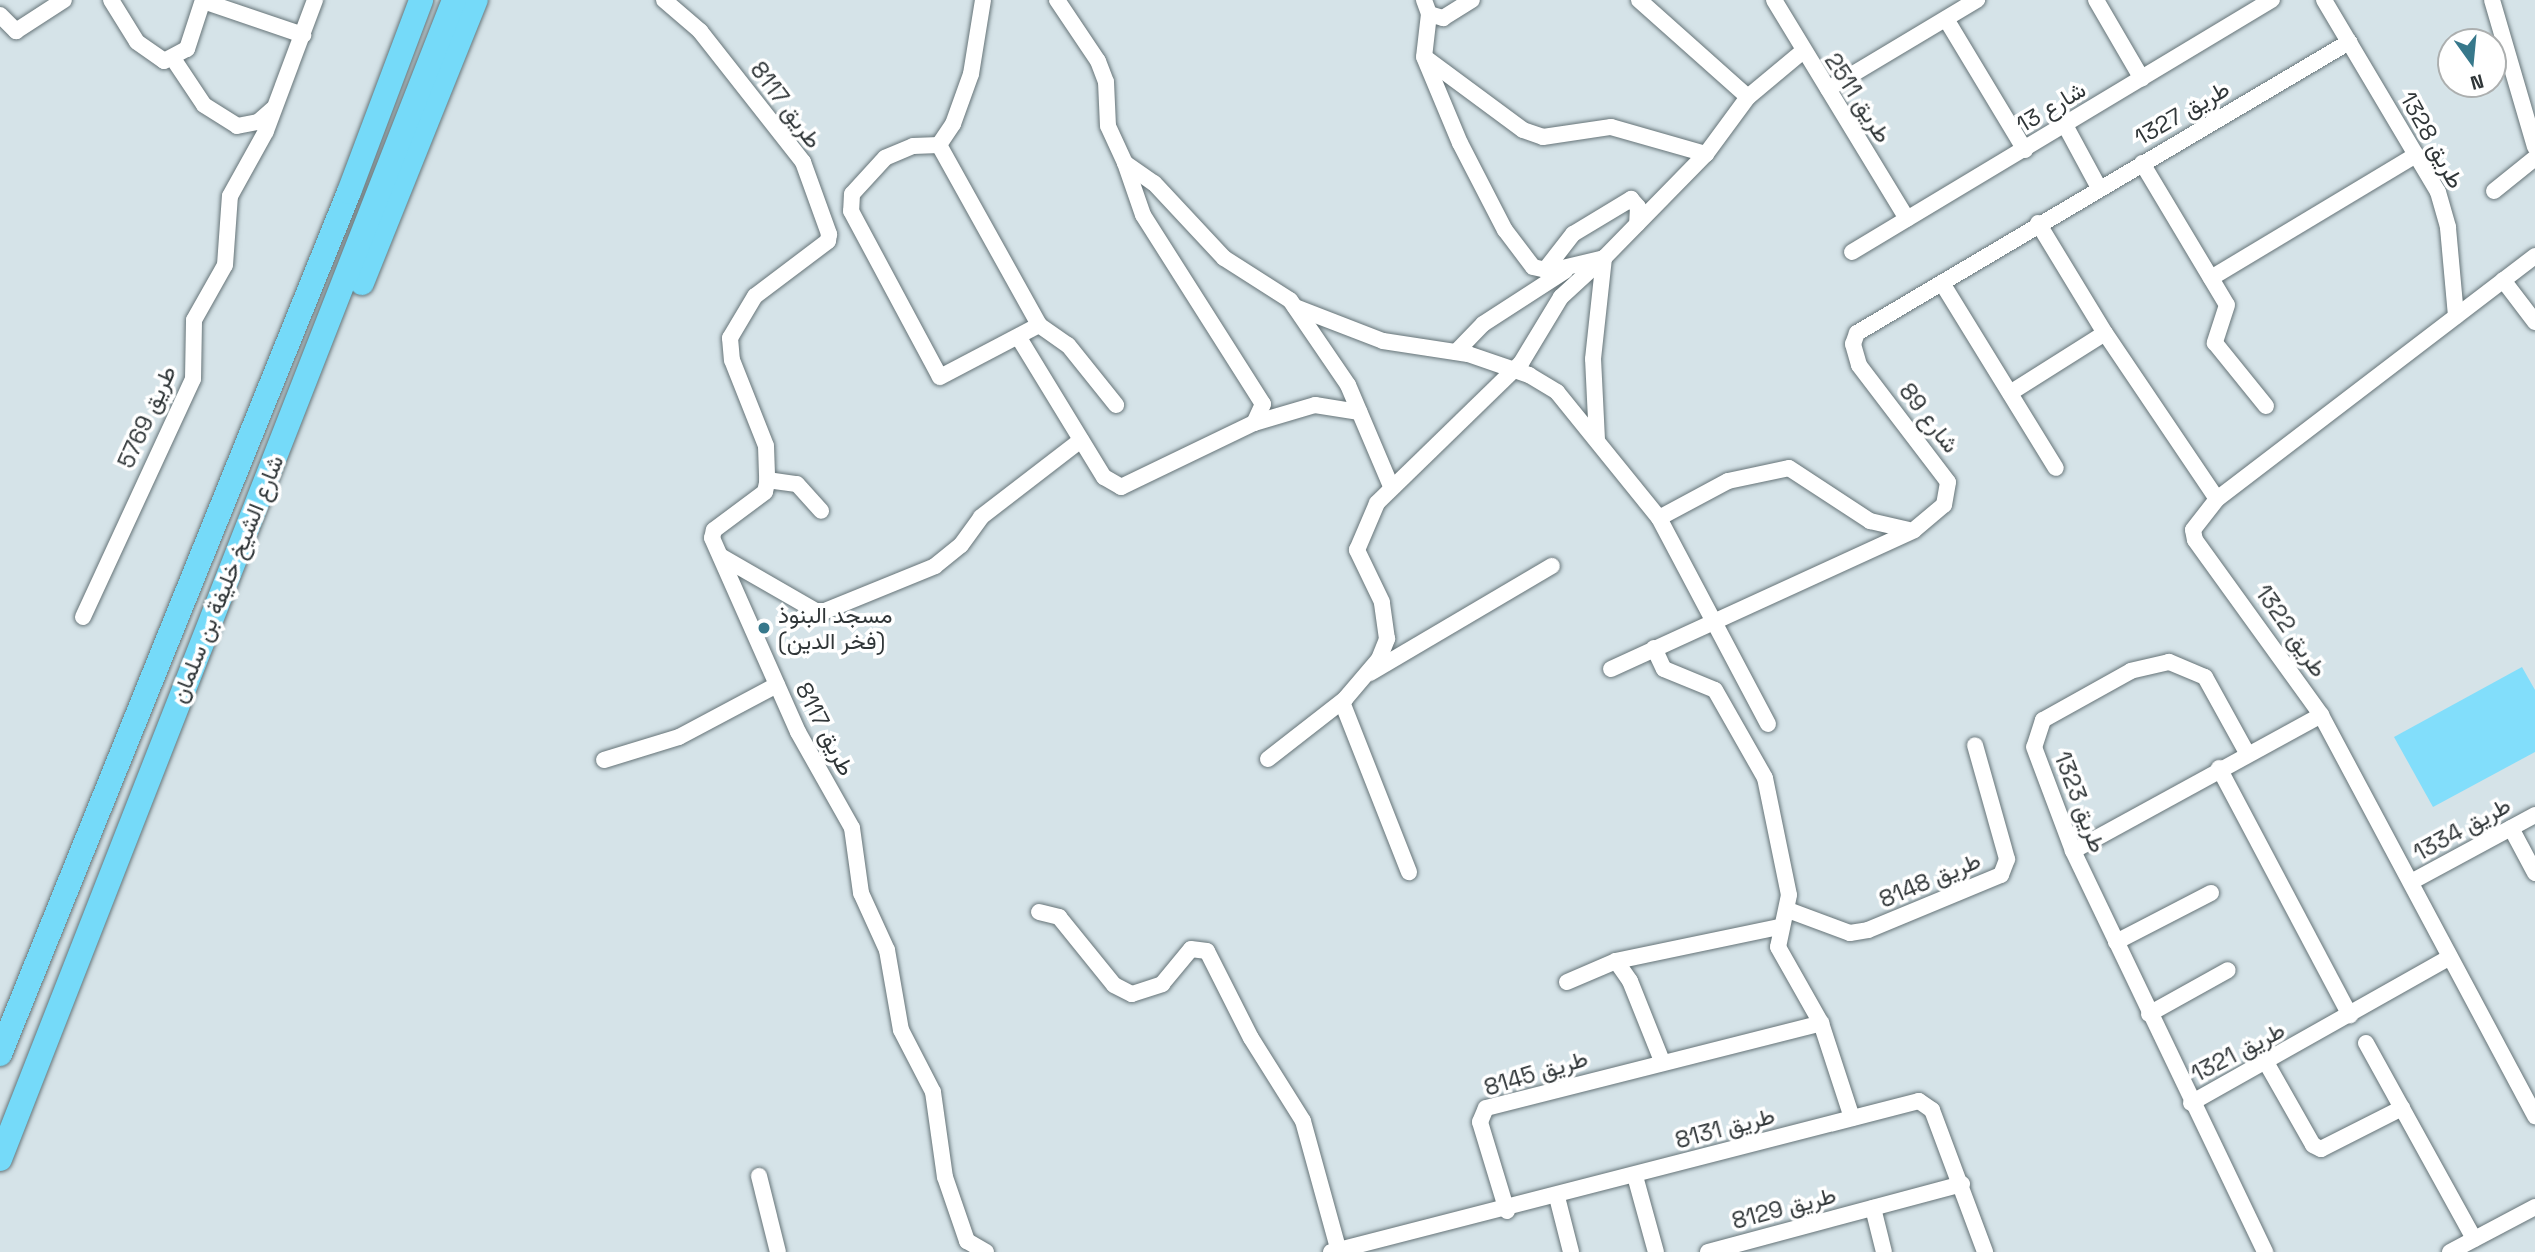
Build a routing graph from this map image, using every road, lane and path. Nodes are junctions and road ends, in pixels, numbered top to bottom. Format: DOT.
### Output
graph roads {
  1 [pos="64,0"];
  2 [pos="315,0"];
  3 [pos="421,0"];
  4 [pos="664,0"];
  5 [pos="984,0"];
  6 [pos="1057,0"];
  7 [pos="1472,0"];
  8 [pos="1639,0"];
  9 [pos="1774,0"];
  10 [pos="1978,0"];
  11 [pos="2272,0"];
  12 [pos="2324,0"];
  13 [pos="2492,0"];
  14 [pos="203,1"];
  15 [pos="2102,2"];
  16 [pos="470,3"];
  17 [pos="114,6"];
  18 [pos="1426,7"];
  19 [pos="2,19"];
  20 [pos="1946,19"];
  21 [pos="303,35"];
  22 [pos="2349,42"];
  23 [pos="1802,52"];
  24 [pos="1423,57"];
  25 [pos="174,60"];
  26 [pos="2142,79"];
  27 [pos="1828,89"];
  28 [pos="1748,97"];
  29 [pos="275,108"];
  30 [pos="2065,125"];
  31 [pos="939,145"];
  32 [pos="2535,147"];
  33 [pos="2025,149"];
  34 [pos="1706,154"];
  35 [pos="2416,155"];
  36 [pos="2535,158"];
  37 [pos="1125,163"];
  38 [pos="2142,163"];
  39 [pos="2099,188"];
  40 [pos="2494,191"];
  41 [pos="851,211"];
  42 [pos="1907,219"];
  43 [pos="2039,223"];
  44 [pos="1637,224"];
  45 [pos="827,228"];
  46 [pos="1852,252"];
  47 [pos="2535,256"];
  48 [pos="1604,258"];
  49 [pos="1545,270"];
  50 [pos="1567,270"];
  51 [pos="2211,278"];
  52 [pos="2503,280"];
  53 [pos="1942,283"];
  54 [pos="1295,307"];
  55 [pos="2456,316"];
  56 [pos="2535,322"];
  57 [pos="1039,325"];
  58 [pos="2105,333"];
  59 [pos="1019,338"];
  60 [pos="1456,352"];
  61 [pos="1859,365"];
  62 [pos="1511,372"];
  63 [pos="2010,393"];
  64 [pos="1116,405"];
  65 [pos="2266,406"];
  66 [pos="1359,412"];
  67 [pos="1254,423"];
  68 [pos="1081,440"];
  69 [pos="1597,440"];
  70 [pos="2056,468"];
  71 [pos="767,480"];
  72 [pos="1390,484"];
  73 [pos="2217,499"];
  74 [pos="821,511"];
  75 [pos="1659,518"];
  76 [pos="1914,530"];
  77 [pos="722,556"];
  78 [pos="1552,566"];
  79 [pos="83,617"];
  80 [pos="1714,619"];
  81 [pos="1654,648"];
  82 [pos="1611,669"];
  83 [pos="1368,674"];
  84 [pos="777,685"];
  85 [pos="1342,702"];
  86 [pos="2321,715"];
  87 [pos="1768,724"];
  88 [pos="1975,745"];
  89 [pos="2247,753"];
  90 [pos="1268,759"];
  91 [pos="604,760"];
  92 [pos="2219,768"];
  93 [pos="2535,815"];
  94 [pos="2511,828"];
  95 [pos="2073,851"];
  96 [pos="1409,872"];
  97 [pos="2535,873"];
  98 [pos="2411,883"];
  99 [pos="2211,892"];
  100 [pos="1788,910"];
  101 [pos="1039,912"];
  102 [pos="1779,927"];
  103 [pos="2116,942"];
  104 [pos="2450,957"];
  105 [pos="1616,961"];
  106 [pos="2228,970"];
  107 [pos="1567,982"];
  108 [pos="2149,1014"];
  109 [pos="2350,1015"];
  110 [pos="1821,1023"];
  111 [pos="2366,1043"];
  112 [pos="0,1054"];
  113 [pos="1662,1061"];
  114 [pos="2267,1064"];
  115 [pos="2191,1103"];
  116 [pos="2402,1108"];
  117 [pos="2535,1116"];
  118 [pos="1852,1118"];
  119 [pos="0,1159"];
  120 [pos="759,1176"];
  121 [pos="1635,1176"];
  122 [pos="1962,1184"];
  123 [pos="1557,1197"];
  124 [pos="2535,1207"];
  125 [pos="1873,1208"];
  126 [pos="1507,1211"];
  127 [pos="1387,1238"];
  128 [pos="2474,1239"];
  129 [pos="1336,1251"];
  130 [pos="778,1252"];
  131 [pos="986,1252"];
  132 [pos="1373,1252"];
  133 [pos="1571,1252"];
  134 [pos="1657,1252"];
  135 [pos="1708,1252"];
  136 [pos="1884,1252"];
  137 [pos="1985,1252"];
  138 [pos="2265,1252"];
  139 [pos="2450,1252"];
  1 -- 19 [label="street"];
  2 -- 21 [label="street, طريق 5769"];
  3 -- 112 [label="highway, شارع الشيخ خليفة بن سلمان"];
  4 -- 45 [label="street, طريق 8117"];
  5 -- 31 [label="street"];
  6 -- 37 [label="street"];
  7 -- 18 [label="street"];
  8 -- 28 [label="street"];
  9 -- 23 [label="street, طريق 2511"];
  10 -- 20 [label="street"];
  11 -- 26 [label="street, شارع 13"];
  12 -- 22 [label="street, طريق 1328"];
  13 -- 32 [label="street"];
  14 -- 21 [label="street"];
  14 -- 25 [label="street"];
  15 -- 26 [label="street"];
  16 -- 119 [label="highway, شارع الشيخ خليفة بن سلمان"];
  17 -- 25 [label="street"];
  18 -- 24 [label="street"];
  20 -- 27 [label="street"];
  20 -- 33 [label="street"];
  21 -- 29 [label="street, طريق 5769"];
  22 -- 35 [label="street, طريق 1328"];
  22 -- 38 [label="street, طريق 1327"];
  23 -- 27 [label="street, طريق 2511"];
  23 -- 28 [label="street"];
  24 -- 34 [label="street"];
  24 -- 49 [label="street"];
  25 -- 29 [label="street"];
  26 -- 30 [label="street, شارع 13"];
  27 -- 42 [label="street, طريق 2511"];
  28 -- 34 [label="street"];
  29 -- 79 [label="street, طريق 5769"];
  30 -- 33 [label="street, شارع 13"];
  30 -- 39 [label="street"];
  31 -- 41 [label="street"];
  31 -- 57 [label="street"];
  33 -- 42 [label="street, شارع 13"];
  34 -- 44 [label="street"];
  35 -- 51 [label="street"];
  35 -- 55 [label="street, طريق 1328"];
  36 -- 40 [label="street"];
  37 -- 54 [label="street"];
  37 -- 67 [label="street"];
  38 -- 39 [label="street, طريق 1327"];
  38 -- 51 [label="street"];
  39 -- 43 [label="street, طريق 1327"];
  41 -- 45 [label="street"];
  41 -- 59 [label="street"];
  42 -- 46 [label="street, شارع 13"];
  43 -- 53 [label="street, طريق 1327"];
  43 -- 58 [label="street"];
  44 -- 48 [label="street"];
  44 -- 49 [label="street"];
  45 -- 71 [label="street"];
  47 -- 52 [label="street, طريق 1322"];
  48 -- 50 [label="street"];
  48 -- 62 [label="street"];
  48 -- 69 [label="street"];
  49 -- 50 [label="street"];
  50 -- 60 [label="street"];
  51 -- 65 [label="street"];
  52 -- 55 [label="street, طريق 1322"];
  52 -- 56 [label="street"];
  53 -- 61 [label="street, طريق 1327"];
  53 -- 63 [label="street"];
  54 -- 60 [label="street"];
  54 -- 66 [label="street"];
  55 -- 73 [label="street, طريق 1322"];
  57 -- 59 [label="street"];
  57 -- 64 [label="street"];
  58 -- 63 [label="street"];
  58 -- 73 [label="street"];
  59 -- 68 [label="street"];
  60 -- 62 [label="street"];
  61 -- 76 [label="street, شارع 89"];
  62 -- 69 [label="street"];
  62 -- 72 [label="street"];
  63 -- 70 [label="street"];
  66 -- 67 [label="street"];
  66 -- 72 [label="street"];
  67 -- 68 [label="street"];
  68 -- 77 [label="street"];
  69 -- 75 [label="street"];
  71 -- 74 [label="street"];
  71 -- 77 [label="street, طريق 8117"];
  72 -- 83 [label="street"];
  73 -- 86 [label="street, طريق 1322"];
  75 -- 76 [label="street"];
  75 -- 80 [label="street"];
  76 -- 80 [label="street, شارع 89"];
  77 -- 84 [label="street, طريق 8117"];
  78 -- 83 [label="street"];
  80 -- 81 [label="street, شارع 89"];
  80 -- 87 [label="street"];
  81 -- 82 [label="street, شارع 89"];
  81 -- 100 [label="street"];
  83 -- 85 [label="street"];
  84 -- 91 [label="street"];
  84 -- 131 [label="street, طريق 8117"];
  85 -- 90 [label="street"];
  85 -- 96 [label="street"];
  86 -- 89 [label="street"];
  86 -- 98 [label="street, طريق 1322"];
  88 -- 100 [label="street, طريق 8148"];
  89 -- 92 [label="street"];
  89 -- 95 [label="street, طريق 1323"];
  92 -- 95 [label="street"];
  92 -- 109 [label="street"];
  93 -- 94 [label="street, طريق 1334"];
  94 -- 97 [label="street"];
  94 -- 98 [label="street, طريق 1334"];
  95 -- 103 [label="street, طريق 1323"];
  98 -- 104 [label="street, طريق 1322"];
  99 -- 103 [label="street"];
  100 -- 102 [label="street"];
  101 -- 129 [label="street"];
  102 -- 105 [label="street"];
  102 -- 110 [label="street"];
  103 -- 108 [label="street, طريق 1323"];
  104 -- 109 [label="street, طريق 1321"];
  104 -- 117 [label="street, طريق 1322"];
  105 -- 107 [label="street"];
  105 -- 113 [label="street"];
  106 -- 108 [label="street"];
  108 -- 115 [label="street, طريق 1323"];
  109 -- 114 [label="street, طريق 1321"];
  110 -- 113 [label="street, طريق 8145"];
  110 -- 118 [label="street"];
  111 -- 116 [label="street"];
  113 -- 126 [label="street, طريق 8145"];
  114 -- 115 [label="street, طريق 1321"];
  114 -- 116 [label="street"];
  115 -- 138 [label="street, طريق 1321"];
  116 -- 128 [label="street"];
  118 -- 121 [label="street, طريق 8131"];
  118 -- 122 [label="street, طريق 8131"];
  120 -- 130 [label="street"];
  121 -- 123 [label="street, طريق 8131"];
  121 -- 134 [label="street"];
  122 -- 125 [label="street, طريق 8129"];
  122 -- 137 [label="street"];
  123 -- 126 [label="street, طريق 8131"];
  123 -- 133 [label="street"];
  124 -- 128 [label="street"];
  125 -- 135 [label="street, طريق 8129"];
  125 -- 136 [label="street, طريق 8129"];
  126 -- 127 [label="street, طريق 8131"];
  127 -- 129 [label="street, طريق 8131"];
  127 -- 132 [label="street"];
  128 -- 139 [label="street"];
}
